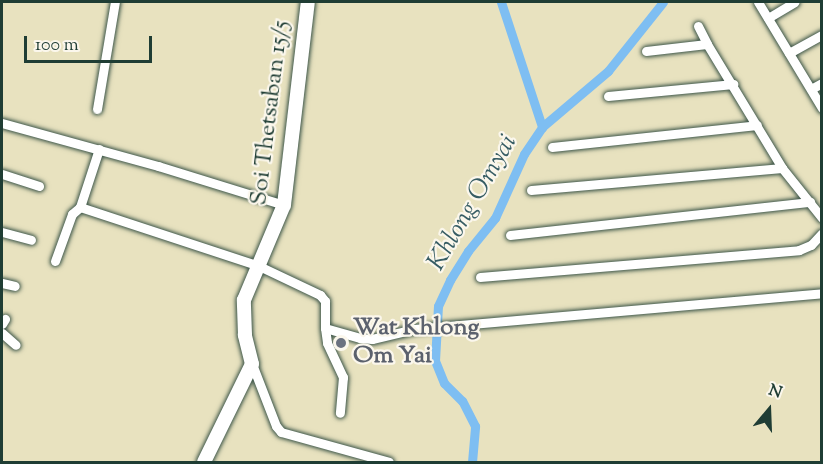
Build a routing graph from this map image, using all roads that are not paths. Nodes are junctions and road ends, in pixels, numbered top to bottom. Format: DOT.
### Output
graph roads {
  1 [pos="116,2"];
  2 [pos="308,2"];
  3 [pos="758,2"];
  4 [pos="795,2"];
  5 [pos="768,18"];
  6 [pos="698,26"];
  7 [pos="822,35"];
  8 [pos="707,44"];
  9 [pos="646,51"];
  10 [pos="789,53"];
  11 [pos="822,83"];
  12 [pos="733,84"];
  13 [pos="810,89"];
  14 [pos="608,96"];
  15 [pos="822,108"];
  16 [pos="97,109"];
  17 [pos="2,123"];
  18 [pos="757,125"];
  19 [pos="552,147"];
  20 [pos="99,149"];
  21 [pos="783,168"];
  22 [pos="2,174"];
  23 [pos="39,186"];
  24 [pos="531,190"];
  25 [pos="810,202"];
  26 [pos="284,205"];
  27 [pos="80,207"];
  28 [pos="822,218"];
  29 [pos="2,232"];
  30 [pos="822,233"];
  31 [pos="510,235"];
  32 [pos="31,240"];
  33 [pos="55,261"];
  34 [pos="258,266"];
  35 [pos="480,277"];
  36 [pos="2,283"];
  37 [pos="15,286"];
  38 [pos="822,293"];
  39 [pos="325,328"];
  40 [pos="2,333"];
  41 [pos="16,345"];
  42 [pos="252,363"];
  43 [pos="340,413"];
  44 [pos="204,462"];
  45 [pos="389,462"];
  1 -- 16 [label="street"];
  2 -- 26 [label="street, Soi Thetsaban 15/5"];
  3 -- 5 [label="street"];
  4 -- 5 [label="street"];
  5 -- 10 [label="street"];
  6 -- 8 [label="street"];
  7 -- 10 [label="street"];
  8 -- 9 [label="street"];
  8 -- 12 [label="street"];
  10 -- 13 [label="street"];
  11 -- 13 [label="street"];
  12 -- 14 [label="street"];
  12 -- 18 [label="street"];
  13 -- 15 [label="street"];
  17 -- 20 [label="street"];
  18 -- 19 [label="street"];
  18 -- 21 [label="street"];
  20 -- 26 [label="street"];
  20 -- 27 [label="street"];
  21 -- 24 [label="street"];
  21 -- 25 [label="street"];
  22 -- 23 [label="street"];
  25 -- 28 [label="street"];
  25 -- 31 [label="street"];
  26 -- 34 [label="street, Soi Thetsaban 15/5"];
  27 -- 33 [label="street"];
  27 -- 34 [label="street"];
  29 -- 32 [label="street"];
  30 -- 35 [label="street"];
  34 -- 39 [label="street"];
  34 -- 42 [label="street, Soi Thetsaban 15/5"];
  36 -- 37 [label="street"];
  38 -- 39 [label="street"];
  39 -- 43 [label="street"];
  40 -- 41 [label="street"];
  42 -- 44 [label="street"];
  42 -- 45 [label="street"];
}
